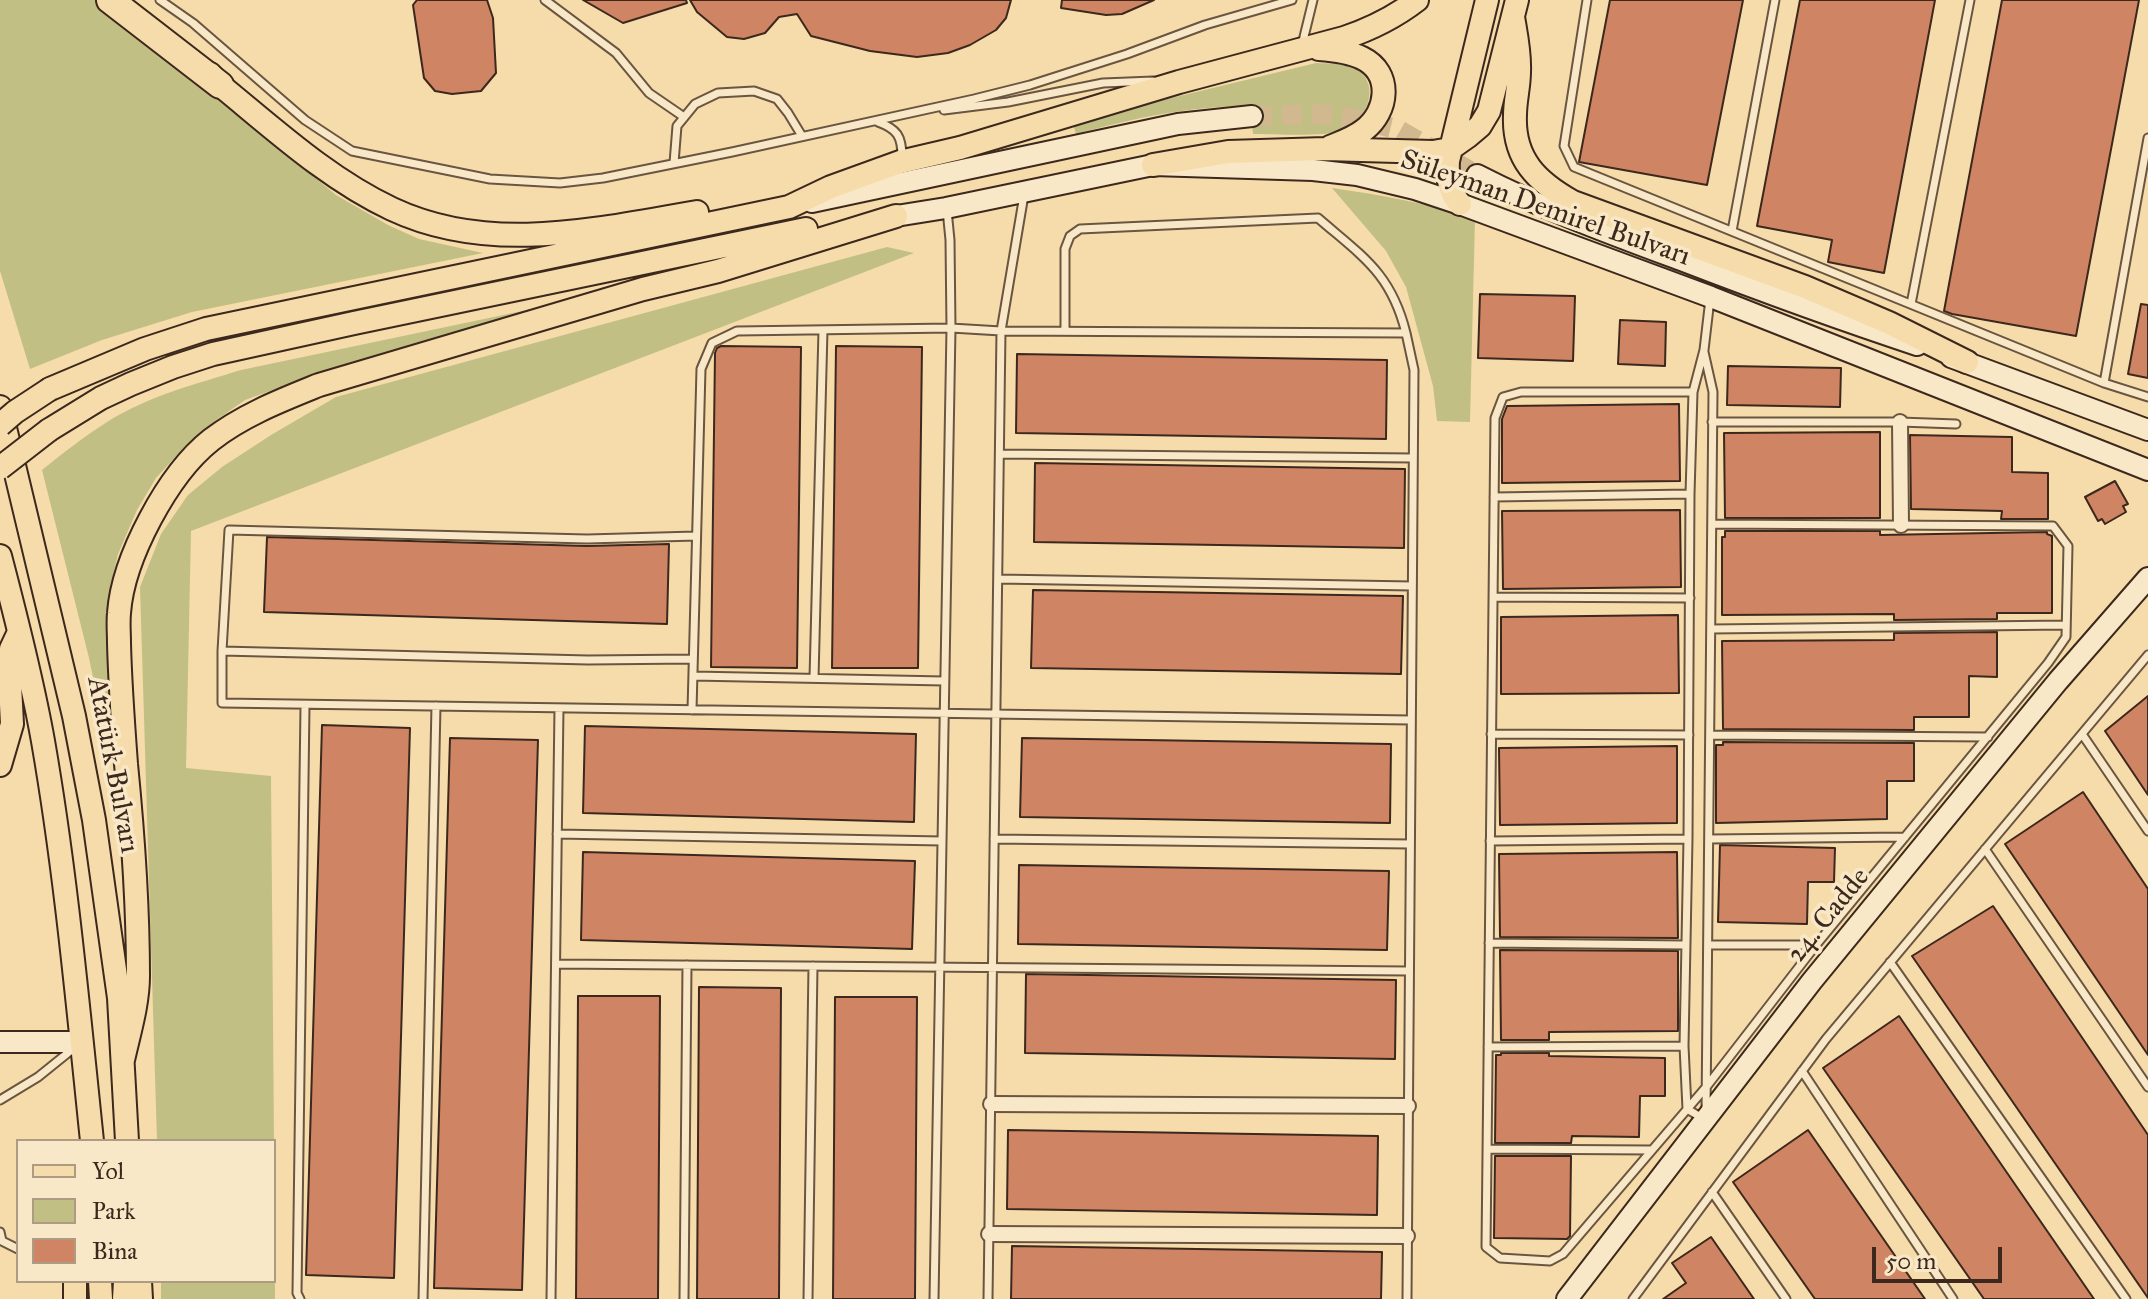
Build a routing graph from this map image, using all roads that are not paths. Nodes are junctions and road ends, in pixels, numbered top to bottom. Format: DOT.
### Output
graph roads {
  1 [pos="110,0"];
  2 [pos="131,0"];
  3 [pos="160,0"];
  4 [pos="545,0"];
  5 [pos="1292,0"];
  6 [pos="1313,0"];
  7 [pos="1417,0"];
  8 [pos="1487,0"];
  9 [pos="1587,0"];
  10 [pos="1775,0"];
  11 [pos="1970,0"];
  12 [pos="1515,8"];
  13 [pos="1301,48"];
  14 [pos="1179,82"];
  15 [pos="220,85"];
  16 [pos="911,114"];
  17 [pos="1252,116"];
  18 [pos="684,117"];
  19 [pos="876,121"];
  20 [pos="802,136"];
  21 [pos="2148,138"];
  22 [pos="1325,149"];
  23 [pos="1450,149"];
  24 [pos="900,162"];
  25 [pos="674,163"];
  26 [pos="1153,165"];
  27 [pos="1477,175"];
  28 [pos="1025,190"];
  29 [pos="1460,204"];
  30 [pos="789,207"];
  31 [pos="946,208"];
  32 [pos="896,216"];
  33 [pos="1732,231"];
  34 [pos="1711,297"];
  35 [pos="1911,304"];
  36 [pos="951,328"];
  37 [pos="823,330"];
  38 [pos="1001,331"];
  39 [pos="1065,331"];
  40 [pos="1406,333"];
  41 [pos="1704,350"];
  42 [pos="1967,362"];
  43 [pos="2104,383"];
  44 [pos="1693,392"];
  45 [pos="2148,397"];
  46 [pos="0,407"];
  47 [pos="1712,422"];
  48 [pos="1900,422"];
  49 [pos="1956,424"];
  50 [pos="0,425"];
  51 [pos="2148,430"];
  52 [pos="1000,454"];
  53 [pos="1413,458"];
  54 [pos="0,468"];
  55 [pos="2148,470"];
  56 [pos="1690,494"];
  57 [pos="1494,497"];
  58 [pos="1712,524"];
  59 [pos="1901,525"];
  60 [pos="696,536"];
  61 [pos="0,556"];
  62 [pos="2148,578"];
  63 [pos="998,579"];
  64 [pos="1412,586"];
  65 [pos="1493,597"];
  66 [pos="1690,598"];
  67 [pos="2066,625"];
  68 [pos="1711,629"];
  69 [pos="19,631"];
  70 [pos="222,651"];
  71 [pos="2148,655"];
  72 [pos="693,659"];
  73 [pos="693,676"];
  74 [pos="814,678"];
  75 [pos="944,681"];
  76 [pos="305,706"];
  77 [pos="436,706"];
  78 [pos="559,708"];
  79 [pos="692,710"];
  80 [pos="944,713"];
  81 [pos="996,714"];
  82 [pos="1411,720"];
  83 [pos="1491,734"];
  84 [pos="2082,734"];
  85 [pos="1689,735"];
  86 [pos="1710,735"];
  87 [pos="1988,737"];
  88 [pos="0,765"];
  89 [pos="2148,831"];
  90 [pos="557,834"];
  91 [pos="1905,837"];
  92 [pos="994,839"];
  93 [pos="1688,839"];
  94 [pos="1709,839"];
  95 [pos="942,841"];
  96 [pos="1490,841"];
  97 [pos="1410,844"];
  98 [pos="1985,849"];
  99 [pos="1489,943"];
  100 [pos="1686,945"];
  101 [pos="1708,945"];
  102 [pos="1816,945"];
  103 [pos="1890,962"];
  104 [pos="556,964"];
  105 [pos="687,965"];
  106 [pos="813,966"];
  107 [pos="940,967"];
  108 [pos="993,968"];
  109 [pos="1409,971"];
  110 [pos="0,1042"];
  111 [pos="81,1042"];
  112 [pos="1684,1046"];
  113 [pos="1488,1047"];
  114 [pos="123,1060"];
  115 [pos="1802,1071"];
  116 [pos="1707,1086"];
  117 [pos="2148,1087"];
  118 [pos="0,1100"];
  119 [pos="991,1104"];
  120 [pos="1408,1106"];
  121 [pos="1687,1109"];
  122 [pos="1706,1121"];
  123 [pos="128,1136"];
  124 [pos="92,1139"];
  125 [pos="1487,1149"];
  126 [pos="1652,1150"];
  127 [pos="1712,1192"];
  128 [pos="0,1232"];
  129 [pos="989,1234"];
  130 [pos="1407,1236"];
  131 [pos="16,1248"];
  132 [pos="300,1299"];
  133 [pos="423,1299"];
  134 [pos="551,1299"];
  135 [pos="684,1299"];
  136 [pos="808,1299"];
  137 [pos="934,1299"];
  138 [pos="988,1299"];
  139 [pos="1407,1299"];
  140 [pos="1567,1299"];
  141 [pos="1633,1299"];
  142 [pos="1786,1299"];
  143 [pos="1953,1299"];
  144 [pos="2126,1299"];
  1 -- 15 [label="highway"];
  2 -- 15 [label="main road"];
  3 -- 25 [label="lane"];
  4 -- 18 [label="lane"];
  5 -- 16 [label="lane"];
  6 -- 13 [label="lane"];
  7 -- 13 [label="main road"];
  8 -- 23 [label="main road"];
  9 -- 33 [label="lane"];
  10 -- 33 [label="lane"];
  11 -- 35 [label="lane"];
  12 -- 23 [label="main road"];
  12 -- 42 [label="main road"];
  13 -- 14 [label="main road"];
  13 -- 22 [label="main road"];
  14 -- 16 [label="lane"];
  14 -- 24 [label="main road"];
  15 -- 30 [label="main road"];
  16 -- 19 [label="lane"];
  17 -- 30 [label="main road"];
  18 -- 20 [label="lane"];
  18 -- 25 [label="lane"];
  19 -- 20 [label="lane"];
  19 -- 24 [label="lane"];
  20 -- 25 [label="lane"];
  21 -- 43 [label="lane"];
  22 -- 23 [label="main road"];
  22 -- 26 [label="main road"];
  23 -- 29 [label="main road"];
  24 -- 30 [label="main road"];
  26 -- 28 [label="main road, Süleyman Demirel Bulvarı"];
  26 -- 29 [label="main road, Süleyman Demirel Bulvarı"];
  27 -- 42 [label="main road, Süleyman Demirel Bulvarı"];
  28 -- 31 [label="main road, Süleyman Demirel Bulvarı"];
  28 -- 38 [label="lane"];
  29 -- 34 [label="main road, Süleyman Demirel Bulvarı"];
  30 -- 50 [label="main road, bridge"];
  31 -- 32 [label="main road, Süleyman Demirel Bulvarı"];
  31 -- 36 [label="lane"];
  32 -- 54 [label="main road, bridge"];
  32 -- 114 [label="main road"];
  33 -- 35 [label="lane"];
  34 -- 41 [label="lane"];
  34 -- 55 [label="main road, Süleyman Demirel Bulvarı"];
  35 -- 43 [label="lane"];
  36 -- 37 [label="lane"];
  36 -- 38 [label="lane"];
  36 -- 75 [label="lane"];
  37 -- 60 [label="lane"];
  37 -- 74 [label="lane"];
  38 -- 39 [label="lane"];
  38 -- 52 [label="lane"];
  39 -- 40 [label="lane"];
  39 -- 40 [label="lane"];
  40 -- 53 [label="lane"];
  41 -- 44 [label="lane"];
  41 -- 47 [label="lane"];
  42 -- 51 [label="main road, Süleyman Demirel Bulvarı"];
  43 -- 45 [label="lane"];
  44 -- 56 [label="lane"];
  44 -- 57 [label="lane"];
  46 -- 114 [label="main road, Atatürk Bulvarı"];
  47 -- 48 [label="lane"];
  47 -- 58 [label="lane"];
  48 -- 49 [label="lane"];
  48 -- 59 [label="street"];
  52 -- 53 [label="lane"];
  52 -- 63 [label="lane"];
  53 -- 64 [label="lane"];
  56 -- 57 [label="lane"];
  56 -- 66 [label="lane"];
  57 -- 65 [label="lane"];
  58 -- 59 [label="lane"];
  58 -- 68 [label="lane"];
  59 -- 67 [label="lane"];
  60 -- 70 [label="lane"];
  60 -- 72 [label="lane"];
  61 -- 69 [label="main road"];
  62 -- 122 [label="main road, 24. Cadde"];
  63 -- 64 [label="lane"];
  63 -- 81 [label="lane"];
  64 -- 82 [label="lane"];
  65 -- 66 [label="lane"];
  65 -- 83 [label="lane"];
  66 -- 85 [label="lane"];
  67 -- 68 [label="lane"];
  67 -- 87 [label="lane"];
  68 -- 86 [label="lane"];
  69 -- 88 [label="main road"];
  69 -- 111 [label="main road"];
  70 -- 72 [label="lane"];
  70 -- 76 [label="lane"];
  71 -- 84 [label="lane"];
  72 -- 73 [label="lane"];
  73 -- 74 [label="lane"];
  73 -- 79 [label="lane"];
  74 -- 75 [label="lane"];
  75 -- 80 [label="lane"];
  76 -- 77 [label="lane"];
  76 -- 132 [label="lane"];
  77 -- 78 [label="lane"];
  77 -- 133 [label="lane"];
  78 -- 79 [label="lane"];
  78 -- 90 [label="lane"];
  79 -- 80 [label="lane"];
  80 -- 81 [label="lane"];
  80 -- 95 [label="lane"];
  81 -- 82 [label="lane"];
  81 -- 92 [label="lane"];
  82 -- 97 [label="lane"];
  83 -- 85 [label="lane"];
  83 -- 96 [label="lane"];
  84 -- 89 [label="lane"];
  84 -- 98 [label="lane"];
  85 -- 93 [label="lane"];
  86 -- 87 [label="lane"];
  86 -- 94 [label="lane"];
  87 -- 91 [label="lane"];
  90 -- 95 [label="lane"];
  90 -- 104 [label="lane"];
  91 -- 94 [label="lane"];
  91 -- 102 [label="lane"];
  92 -- 97 [label="lane"];
  92 -- 108 [label="lane"];
  93 -- 96 [label="lane"];
  93 -- 100 [label="lane"];
  94 -- 101 [label="lane"];
  95 -- 107 [label="lane"];
  96 -- 99 [label="lane"];
  97 -- 109 [label="lane"];
  98 -- 103 [label="lane"];
  98 -- 117 [label="lane"];
  99 -- 100 [label="lane"];
  99 -- 113 [label="lane"];
  100 -- 112 [label="lane"];
  101 -- 102 [label="lane"];
  101 -- 116 [label="lane"];
  102 -- 116 [label="lane"];
  103 -- 115 [label="lane"];
  103 -- 144 [label="lane"];
  104 -- 105 [label="lane"];
  104 -- 134 [label="lane"];
  105 -- 106 [label="lane"];
  105 -- 135 [label="lane"];
  106 -- 107 [label="lane"];
  106 -- 136 [label="lane"];
  107 -- 108 [label="lane"];
  107 -- 137 [label="lane"];
  108 -- 109 [label="lane"];
  108 -- 119 [label="lane"];
  109 -- 120 [label="lane"];
  110 -- 111 [label="main road"];
  111 -- 118 [label="lane"];
  111 -- 124 [label="main road"];
  112 -- 113 [label="lane"];
  112 -- 121 [label="lane"];
  113 -- 125 [label="lane"];
  114 -- 123 [label="main road, Atatürk Bulvarı"];
  115 -- 127 [label="lane"];
  115 -- 143 [label="lane"];
  116 -- 121 [label="lane"];
  116 -- 122 [label="lane"];
  119 -- 120 [label="street"];
  119 -- 129 [label="lane"];
  120 -- 130 [label="lane"];
  121 -- 122 [label="lane"];
  121 -- 126 [label="lane"];
  122 -- 140 [label="main road, 24. Cadde"];
  125 -- 126 [label="lane"];
  125 -- 126 [label="lane"];
  127 -- 141 [label="lane"];
  127 -- 142 [label="lane"];
  128 -- 131 [label="lane"];
  129 -- 130 [label="street"];
  129 -- 138 [label="lane"];
  130 -- 139 [label="lane"];
}
